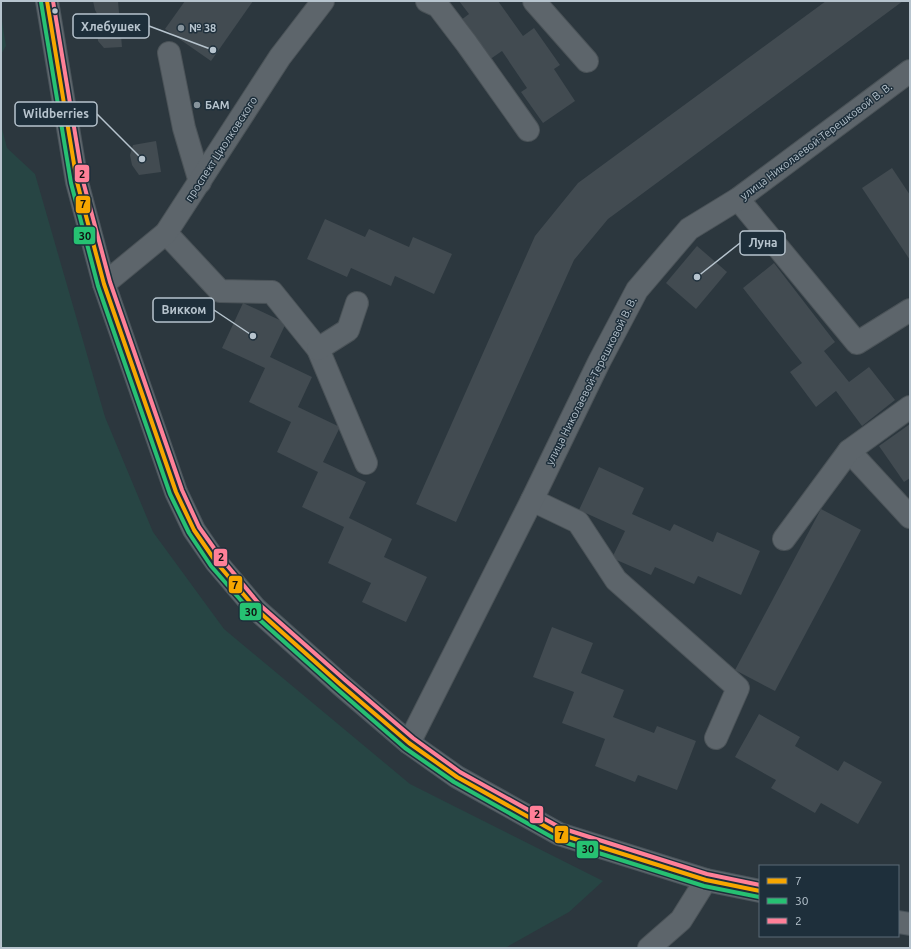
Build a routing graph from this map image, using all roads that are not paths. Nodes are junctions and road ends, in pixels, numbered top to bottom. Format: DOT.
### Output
graph roads {
  1 [pos="47,1"];
  2 [pos="323,1"];
  3 [pos="427,1"];
  4 [pos="534,1"];
  5 [pos="169,53"];
  6 [pos="587,61"];
  7 [pos="910,72"];
  8 [pos="528,130"];
  9 [pos="200,182"];
  10 [pos="738,199"];
  11 [pos="166,233"];
  12 [pos="104,284"];
  13 [pos="357,303"];
  14 [pos="910,310"];
  15 [pos="318,349"];
  16 [pos="910,407"];
  17 [pos="850,451"];
  18 [pos="366,463"];
  19 [pos="532,500"];
  20 [pos="910,518"];
  21 [pos="784,539"];
  22 [pos="716,738"];
  23 [pos="409,743"];
  24 [pos="706,880"];
  25 [pos="759,891"];
  26 [pos="899,922"];
  27 [pos="910,924"];
  28 [pos="648,948"];
  1 -- 12 [label="main road"];
  2 -- 9 [label="street, проспект Циолковского"];
  3 -- 8 [label="street"];
  4 -- 6 [label="street"];
  5 -- 9 [label="street"];
  7 -- 10 [label="street, улица Николаевой-Терешковой В. В."];
  9 -- 11 [label="street, проспект Циолковского"];
  10 -- 14 [label="street"];
  10 -- 19 [label="street, улица Николаевой-Терешковой В. В."];
  11 -- 12 [label="street, проспект Циолковского"];
  11 -- 15 [label="street"];
  12 -- 23 [label="main road"];
  13 -- 15 [label="street"];
  15 -- 18 [label="street"];
  16 -- 17 [label="street"];
  17 -- 20 [label="street"];
  17 -- 21 [label="street"];
  19 -- 22 [label="street"];
  19 -- 23 [label="street, улица Николаевой-Терешковой В. В."];
  23 -- 24 [label="main road"];
  24 -- 25 [label="main road"];
  24 -- 28 [label="street"];
  26 -- 27 [label="main road"];
}
